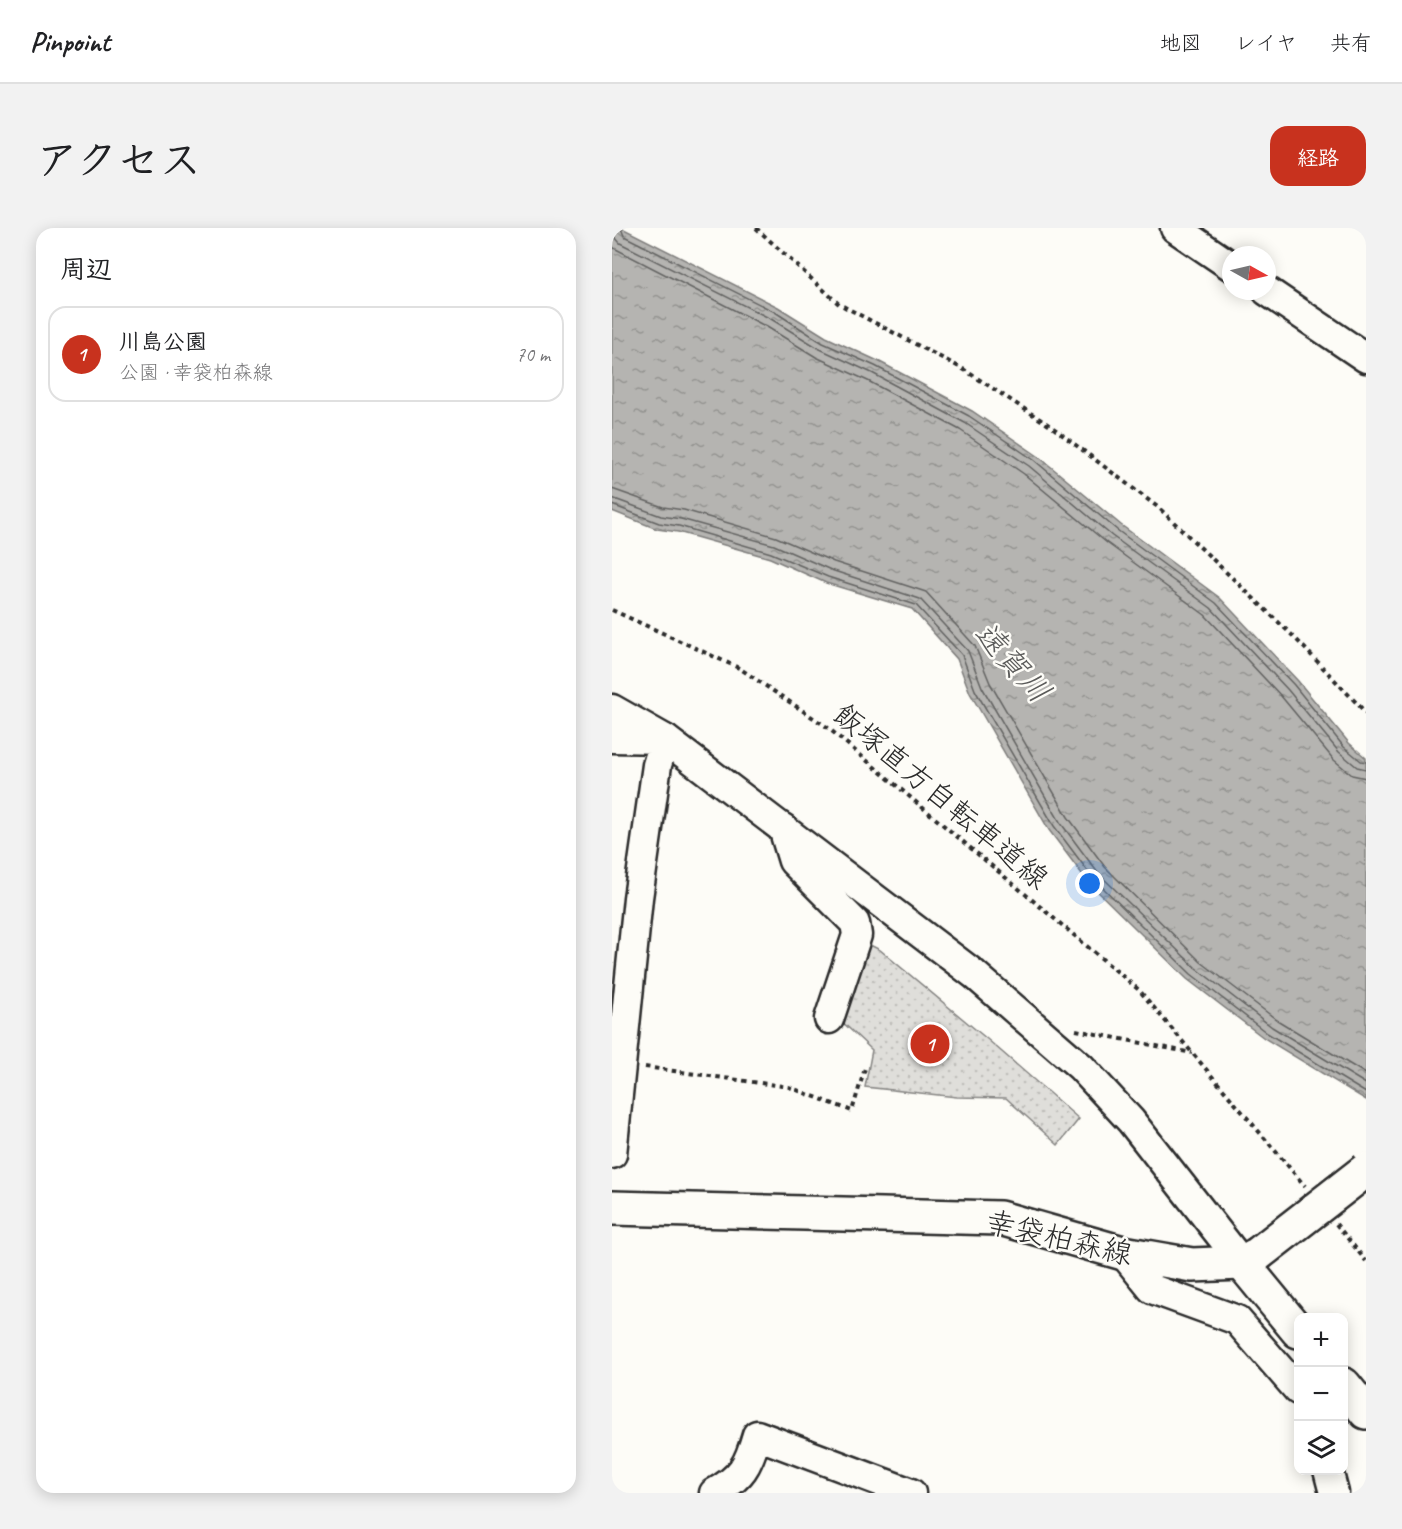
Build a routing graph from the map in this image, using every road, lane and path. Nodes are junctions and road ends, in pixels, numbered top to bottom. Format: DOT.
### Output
graph roads {
  1 [pos="756,228"];
  2 [pos="1175,228"];
  3 [pos="1222,260"];
  4 [pos="1276,297"];
  5 [pos="1366,358"];
  6 [pos="612,610"];
  7 [pos="612,709"];
  8 [pos="1366,713"];
  9 [pos="612,738"];
  10 [pos="665,739"];
  11 [pos="783,828"];
  12 [pos="829,1019"];
  13 [pos="1074,1030"];
  14 [pos="1194,1053"];
  15 [pos="621,1065"];
  16 [pos="866,1065"];
  17 [pos="612,1154"];
  18 [pos="1366,1170"];
  19 [pos="1307,1188"];
  20 [pos="612,1208"];
  21 [pos="1329,1215"];
  22 [pos="1123,1253"];
  23 [pos="1250,1258"];
  24 [pos="1366,1261"];
  25 [pos="1294,1324"];
  26 [pos="1294,1384"];
  27 [pos="1348,1390"];
  28 [pos="1366,1412"];
  29 [pos="1329,1475"];
  30 [pos="714,1493"];
  31 [pos="911,1493"];
  32 [pos="1334,1493"];
  1 -- 8 [label="path"];
  2 -- 3 [label="street"];
  4 -- 5 [label="street"];
  6 -- 14 [label="path, 飯塚直方自転車道線"];
  7 -- 10 [label="street"];
  9 -- 10 [label="street"];
  10 -- 11 [label="street"];
  10 -- 15 [label="street"];
  11 -- 12 [label="street"];
  11 -- 23 [label="street"];
  13 -- 14 [label="path"];
  14 -- 19 [label="path, 飯塚直方自転車道線"];
  15 -- 16 [label="path"];
  15 -- 17 [label="street"];
  18 -- 23 [label="main road, bridge"];
  20 -- 22 [label="main road, 幸袋柏森線"];
  21 -- 24 [label="path"];
  22 -- 23 [label="main road, 幸袋柏森線"];
  22 -- 26 [label="street"];
  23 -- 25 [label="main road"];
  27 -- 28 [label="main road"];
  29 -- 32 [label="street"];
  30 -- 31 [label="street"];
}
